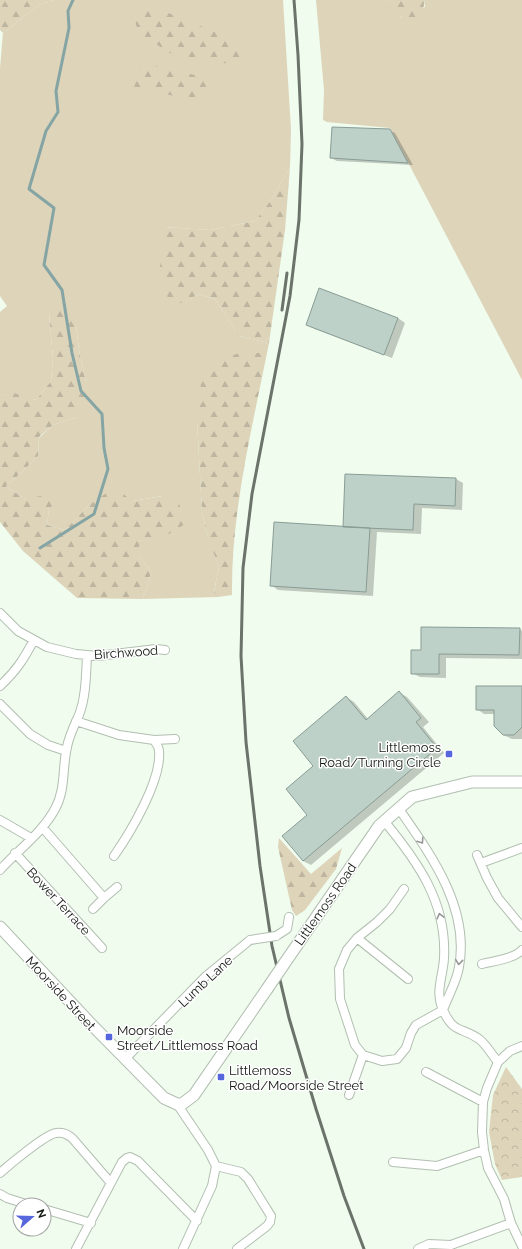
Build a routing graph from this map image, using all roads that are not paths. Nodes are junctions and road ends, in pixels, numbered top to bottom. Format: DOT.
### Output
graph roads {
  1 [pos="0,613"];
  2 [pos="34,640"];
  3 [pos="165,650"];
  4 [pos="87,655"];
  5 [pos="0,686"];
  6 [pos="0,704"];
  7 [pos="76,721"];
  8 [pos="175,739"];
  9 [pos="154,740"];
  10 [pos="66,750"];
  11 [pos="522,782"];
  12 [pos="399,809"];
  13 [pos="0,820"];
  14 [pos="386,822"];
  15 [pos="42,828"];
  16 [pos="31,838"];
  17 [pos="522,848"];
  18 [pos="15,853"];
  19 [pos="477,855"];
  20 [pos="114,856"];
  21 [pos="481,863"];
  22 [pos="0,870"];
  23 [pos="117,888"];
  24 [pos="404,889"];
  25 [pos="104,898"];
  26 [pos="93,909"];
  27 [pos="289,917"];
  28 [pos="0,927"];
  29 [pos="522,927"];
  30 [pos="357,938"];
  31 [pos="102,948"];
  32 [pos="522,950"];
  33 [pos="482,964"];
  34 [pos="408,979"];
  35 [pos="442,1010"];
  36 [pos="522,1046"];
  37 [pos="363,1055"];
  38 [pos="125,1060"];
  39 [pos="498,1062"];
  40 [pos="426,1072"];
  41 [pos="349,1095"];
  42 [pos="483,1102"];
  43 [pos="177,1104"];
  44 [pos="484,1150"];
  45 [pos="393,1162"];
  46 [pos="216,1166"];
  47 [pos="0,1173"];
  48 [pos="110,1182"];
  49 [pos="0,1194"];
  50 [pos="12,1200"];
  51 [pos="52,1211"];
  52 [pos="197,1221"];
  53 [pos="91,1223"];
  54 [pos="511,1223"];
  55 [pos="522,1246"];
  56 [pos="76,1249"];
  57 [pos="183,1249"];
  58 [pos="237,1249"];
  59 [pos="418,1249"];
  1 -- 2 [label="street, Birchwood"];
  2 -- 4 [label="street, Birchwood"];
  2 -- 5 [label="street"];
  3 -- 4 [label="street, Birchwood"];
  4 -- 7 [label="street"];
  6 -- 10 [label="street"];
  7 -- 9 [label="street"];
  7 -- 10 [label="street"];
  8 -- 9 [label="street"];
  9 -- 20 [label="street"];
  10 -- 15 [label="street"];
  11 -- 12 [label="street, Littlemoss Road"];
  12 -- 14 [label="street, Littlemoss Road"];
  12 -- 35 [label="street, one-way"];
  13 -- 16 [label="street"];
  35 -- 14 [label="street, one-way"];
  14 -- 43 [label="street, Littlemoss Road, bridge"];
  15 -- 16 [label="street"];
  15 -- 25 [label="street"];
  16 -- 18 [label="street"];
  17 -- 21 [label="street"];
  18 -- 22 [label="street"];
  18 -- 31 [label="street, Bower Terrace"];
  19 -- 21 [label="street"];
  21 -- 29 [label="street"];
  23 -- 25 [label="street"];
  24 -- 30 [label="street"];
  25 -- 26 [label="street"];
  27 -- 38 [label="street, Lumb Lane, bridge"];
  28 -- 38 [label="street, Moorside Street"];
  30 -- 34 [label="street"];
  30 -- 37 [label="street"];
  32 -- 33 [label="street"];
  35 -- 37 [label="street"];
  35 -- 39 [label="street"];
  36 -- 39 [label="street"];
  37 -- 41 [label="street"];
  38 -- 43 [label="street, Moorside Street"];
  39 -- 42 [label="street"];
  40 -- 42 [label="street"];
  42 -- 44 [label="street"];
  43 -- 46 [label="street"];
  44 -- 45 [label="street"];
  44 -- 54 [label="street"];
  46 -- 52 [label="street"];
  46 -- 58 [label="street"];
  47 -- 48 [label="street"];
  48 -- 52 [label="street"];
  48 -- 53 [label="street"];
  49 -- 50 [label="street"];
  51 -- 53 [label="street"];
  52 -- 57 [label="street"];
  53 -- 56 [label="street"];
  54 -- 55 [label="street"];
  54 -- 59 [label="street"];
}
